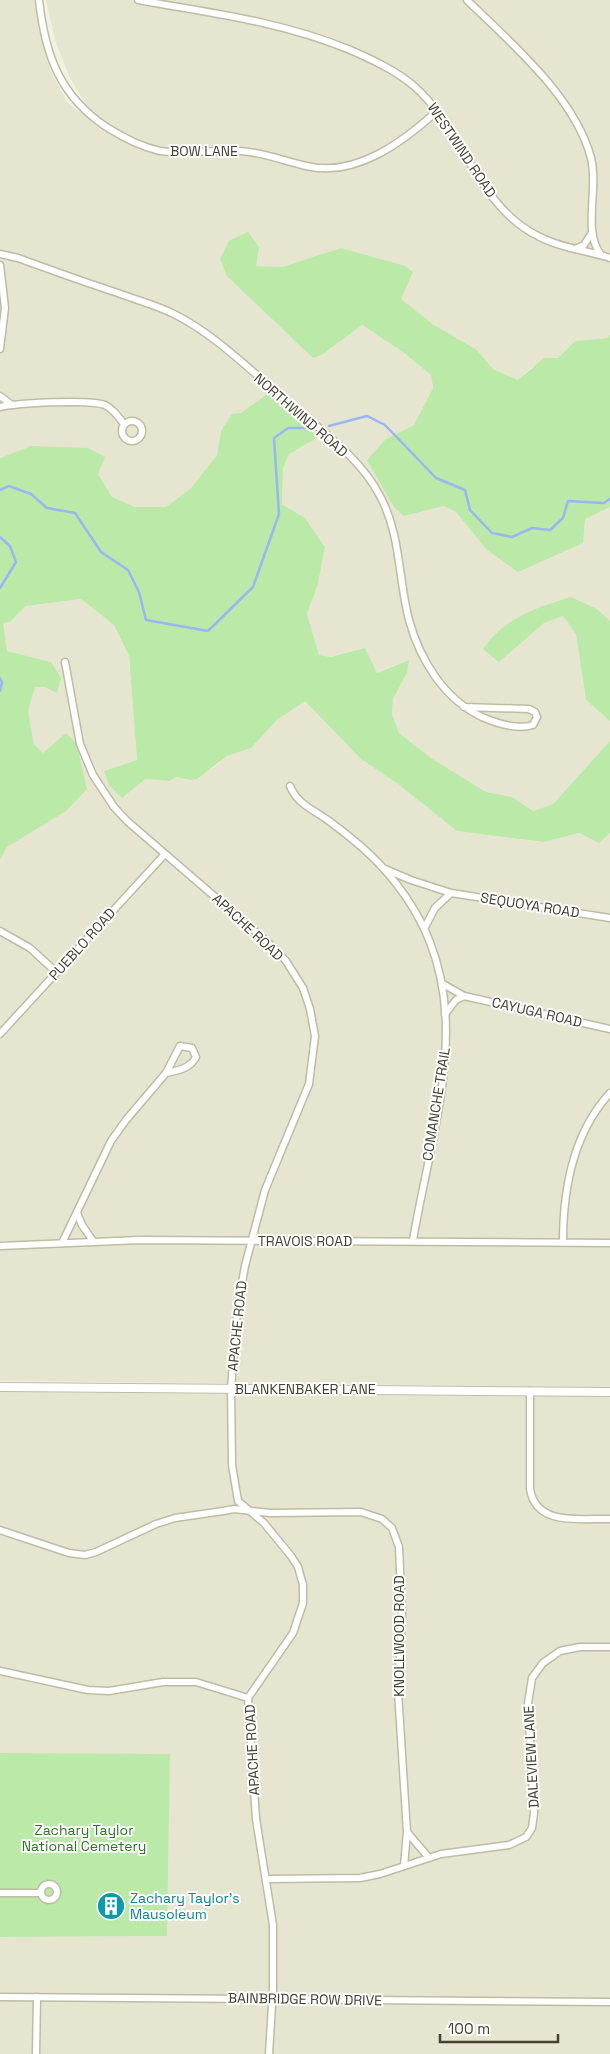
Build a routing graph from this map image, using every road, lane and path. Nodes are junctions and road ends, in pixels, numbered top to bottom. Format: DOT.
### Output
graph roads {
  1 [pos="39,0"];
  2 [pos="138,0"];
  3 [pos="467,0"];
  4 [pos="437,111"];
  5 [pos="591,234"];
  6 [pos="575,249"];
  7 [pos="0,254"];
  8 [pos="601,255"];
  9 [pos="610,258"];
  10 [pos="0,265"];
  11 [pos="0,349"];
  12 [pos="0,396"];
  13 [pos="12,405"];
  14 [pos="0,407"];
  15 [pos="124,424"];
  16 [pos="65,662"];
  17 [pos="464,707"];
  18 [pos="290,786"];
  19 [pos="165,854"];
  20 [pos="383,867"];
  21 [pos="451,893"];
  22 [pos="610,918"];
  23 [pos="425,927"];
  24 [pos="0,931"];
  25 [pos="56,972"];
  26 [pos="443,984"];
  27 [pos="464,996"];
  28 [pos="445,1014"];
  29 [pos="610,1029"];
  30 [pos="0,1034"];
  31 [pos="166,1073"];
  32 [pos="610,1093"];
  33 [pos="77,1213"];
  34 [pos="251,1240"];
  35 [pos="413,1240"];
  36 [pos="63,1241"];
  37 [pos="93,1241"];
  38 [pos="563,1242"];
  39 [pos="610,1243"];
  40 [pos="0,1246"];
  41 [pos="0,1387"];
  42 [pos="231,1389"];
  43 [pos="530,1391"];
  44 [pos="610,1392"];
  45 [pos="251,1512"];
  46 [pos="610,1519"];
  47 [pos="0,1530"];
  48 [pos="610,1647"];
  49 [pos="0,1671"];
  50 [pos="248,1698"];
  51 [pos="407,1832"];
  52 [pos="429,1858"];
  53 [pos="404,1866"];
  54 [pos="266,1879"];
  55 [pos="0,1893"];
  56 [pos="41,1893"];
  57 [pos="0,1997"];
  58 [pos="37,1997"];
  59 [pos="272,1999"];
  60 [pos="610,2002"];
  61 [pos="36,2054"];
  62 [pos="269,2054"];
  1 -- 4 [label="street, BOW LANE"];
  2 -- 4 [label="street, WESTWIND ROAD"];
  3 -- 5 [label="street"];
  4 -- 6 [label="street, WESTWIND ROAD"];
  5 -- 6 [label="street"];
  5 -- 8 [label="street"];
  6 -- 8 [label="street, WESTWIND ROAD"];
  7 -- 17 [label="street, NORTHWIND ROAD"];
  8 -- 9 [label="street, WESTWIND ROAD"];
  10 -- 11 [label="street"];
  12 -- 13 [label="street"];
  13 -- 14 [label="street"];
  13 -- 15 [label="street"];
  16 -- 19 [label="street, APACHE ROAD"];
  17 -- 17 [label="street, NORTHWIND ROAD"];
  18 -- 20 [label="street, COMANCHE TRAIL"];
  19 -- 25 [label="street, PUEBLO ROAD"];
  19 -- 34 [label="street, APACHE ROAD"];
  20 -- 21 [label="street, SEQUOYA ROAD"];
  20 -- 23 [label="street, COMANCHE TRAIL"];
  21 -- 22 [label="street, SEQUOYA ROAD"];
  21 -- 23 [label="street"];
  23 -- 26 [label="street, COMANCHE TRAIL"];
  24 -- 25 [label="street"];
  25 -- 30 [label="street, PUEBLO ROAD"];
  26 -- 27 [label="street, CAYUGA ROAD"];
  26 -- 28 [label="street, COMANCHE TRAIL"];
  27 -- 28 [label="street"];
  27 -- 29 [label="street, CAYUGA ROAD"];
  28 -- 35 [label="street, COMANCHE TRAIL"];
  31 -- 31 [label="street"];
  31 -- 33 [label="street"];
  32 -- 38 [label="street"];
  33 -- 36 [label="street"];
  33 -- 37 [label="street"];
  34 -- 35 [label="street, TRAVOIS ROAD"];
  34 -- 37 [label="street, TRAVOIS ROAD"];
  34 -- 42 [label="street, APACHE ROAD"];
  35 -- 38 [label="street, TRAVOIS ROAD"];
  36 -- 37 [label="street, TRAVOIS ROAD"];
  36 -- 40 [label="street, TRAVOIS ROAD"];
  38 -- 39 [label="street, TRAVOIS ROAD"];
  41 -- 42 [label="street, BLANKENBAKER LANE"];
  42 -- 43 [label="street, BLANKENBAKER LANE"];
  42 -- 45 [label="street, APACHE ROAD"];
  43 -- 44 [label="street, BLANKENBAKER LANE"];
  43 -- 46 [label="street"];
  45 -- 47 [label="street, KNOLLWOOD ROAD"];
  45 -- 50 [label="street, APACHE ROAD"];
  45 -- 51 [label="street, KNOLLWOOD ROAD"];
  48 -- 52 [label="street, DALEVIEW LANE"];
  49 -- 50 [label="street"];
  50 -- 54 [label="street, APACHE ROAD"];
  51 -- 52 [label="street"];
  51 -- 53 [label="street, KNOLLWOOD ROAD"];
  52 -- 53 [label="street, DALEVIEW LANE"];
  53 -- 54 [label="street, DALEVIEW LANE"];
  54 -- 59 [label="street, APACHE ROAD"];
  55 -- 56 [label="street"];
  57 -- 58 [label="street, BAINBRIDGE ROW DRIVE"];
  58 -- 59 [label="street, BAINBRIDGE ROW DRIVE"];
  58 -- 61 [label="street"];
  59 -- 60 [label="street, BAINBRIDGE ROW DRIVE"];
  59 -- 62 [label="street, APACHE ROAD"];
}
